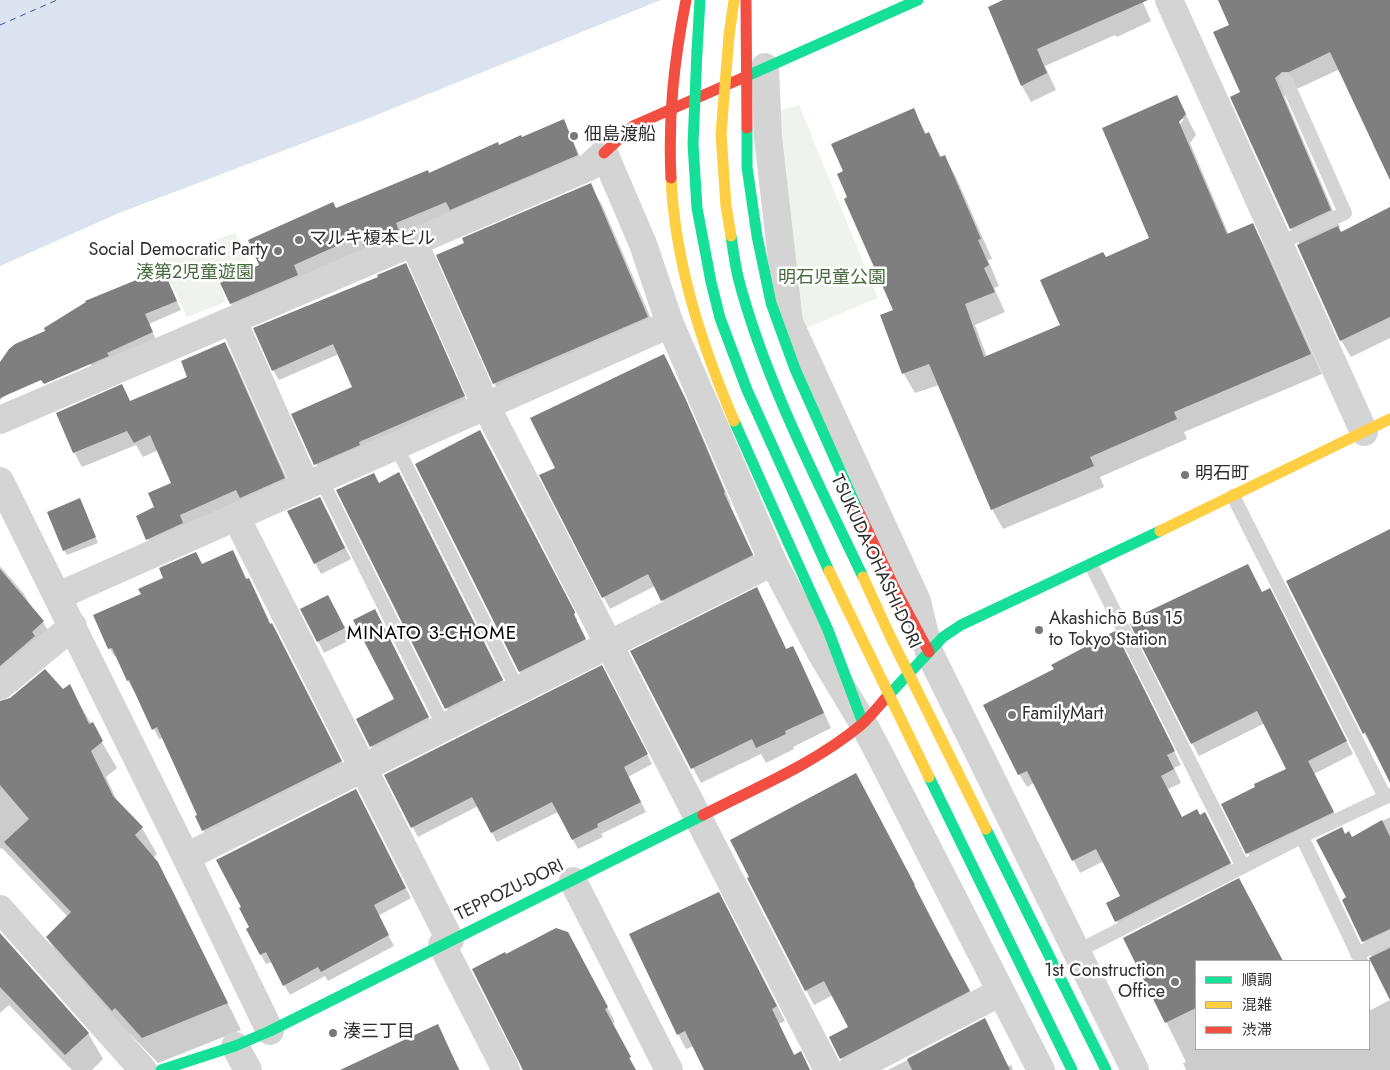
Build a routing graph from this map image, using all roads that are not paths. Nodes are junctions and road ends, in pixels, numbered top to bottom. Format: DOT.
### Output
graph roads {
  1 [pos="686,0"];
  2 [pos="700,0"];
  3 [pos="734,0"];
  4 [pos="746,0"];
  5 [pos="918,0"];
  6 [pos="1169,0"];
  7 [pos="765,67"];
  8 [pos="1286,80"];
  9 [pos="604,153"];
  10 [pos="414,243"];
  11 [pos="1278,244"];
  12 [pos="233,321"];
  13 [pos="670,324"];
  14 [pos="486,406"];
  15 [pos="1390,419"];
  16 [pos="0,420"];
  17 [pos="1364,432"];
  18 [pos="396,446"];
  19 [pos="0,481"];
  20 [pos="314,483"];
  21 [pos="1233,496"];
  22 [pos="236,517"];
  23 [pos="780,552"];
  24 [pos="1091,565"];
  25 [pos="58,596"];
  26 [pos="73,626"];
  27 [pos="610,644"];
  28 [pos="929,652"];
  29 [pos="2,679"];
  30 [pos="518,690"];
  31 [pos="863,723"];
  32 [pos="444,727"];
  33 [pos="363,768"];
  34 [pos="1388,796"];
  35 [pos="698,818"];
  36 [pos="1302,837"];
  37 [pos="186,857"];
  38 [pos="1243,867"];
  39 [pos="573,881"];
  40 [pos="0,909"];
  41 [pos="1390,938"];
  42 [pos="446,942"];
  43 [pos="1076,952"];
  44 [pos="1359,958"];
  45 [pos="1001,992"];
  46 [pos="270,1031"];
  47 [pos="235,1046"];
  48 [pos="143,1070"];
  49 [pos="161,1070"];
  50 [pos="248,1070"];
  51 [pos="506,1070"];
  52 [pos="669,1070"];
  53 [pos="828,1070"];
  54 [pos="851,1070"];
  55 [pos="1041,1070"];
  56 [pos="1072,1070"];
  57 [pos="1106,1070"];
  58 [pos="1134,1070"];
  1 -- 23 [label="main road, bridge"];
  2 -- 56 [label="main road, bridge"];
  3 -- 57 [label="main road, TSUKUDA-OHASHI-DORI, bridge"];
  4 -- 28 [label="main road, bridge"];
  5 -- 7 [label="main road"];
  6 -- 11 [label="street"];
  7 -- 9 [label="main road"];
  7 -- 28 [label="street"];
  8 -- 11 [label="lane"];
  9 -- 10 [label="street"];
  9 -- 13 [label="street"];
  10 -- 12 [label="street"];
  10 -- 14 [label="street"];
  11 -- 17 [label="street"];
  12 -- 16 [label="street"];
  12 -- 20 [label="street"];
  13 -- 14 [label="street"];
  13 -- 23 [label="street"];
  14 -- 18 [label="street"];
  14 -- 27 [label="street"];
  15 -- 17 [label="main road, TEPPOZU-DORI"];
  17 -- 21 [label="main road, TEPPOZU-DORI"];
  18 -- 20 [label="street"];
  18 -- 30 [label="lane"];
  19 -- 25 [label="street"];
  20 -- 22 [label="street"];
  20 -- 32 [label="lane"];
  21 -- 24 [label="main road, TEPPOZU-DORI"];
  21 -- 34 [label="lane"];
  22 -- 25 [label="street"];
  22 -- 33 [label="street"];
  23 -- 27 [label="street"];
  23 -- 31 [label="street"];
  24 -- 28 [label="main road, TEPPOZU-DORI"];
  24 -- 38 [label="lane"];
  25 -- 26 [label="street"];
  26 -- 29 [label="street"];
  26 -- 37 [label="street"];
  27 -- 30 [label="street"];
  27 -- 35 [label="street"];
  28 -- 31 [label="main road, TEPPOZU-DORI"];
  28 -- 43 [label="street"];
  30 -- 32 [label="street"];
  31 -- 35 [label="main road, TEPPOZU-DORI"];
  31 -- 45 [label="street"];
  32 -- 33 [label="street"];
  33 -- 37 [label="street"];
  33 -- 42 [label="street"];
  34 -- 36 [label="lane"];
  35 -- 39 [label="main road, TEPPOZU-DORI"];
  35 -- 53 [label="street"];
  36 -- 38 [label="lane"];
  36 -- 44 [label="lane"];
  37 -- 46 [label="street"];
  38 -- 43 [label="lane"];
  39 -- 42 [label="main road, TEPPOZU-DORI"];
  39 -- 52 [label="street"];
  40 -- 48 [label="street"];
  41 -- 44 [label="lane"];
  42 -- 46 [label="main road, TEPPOZU-DORI"];
  42 -- 51 [label="street"];
  43 -- 58 [label="street"];
  45 -- 54 [label="street"];
  45 -- 55 [label="street"];
  46 -- 47 [label="main road, TEPPOZU-DORI"];
  47 -- 49 [label="main road, TEPPOZU-DORI"];
  47 -- 50 [label="street"];
}
